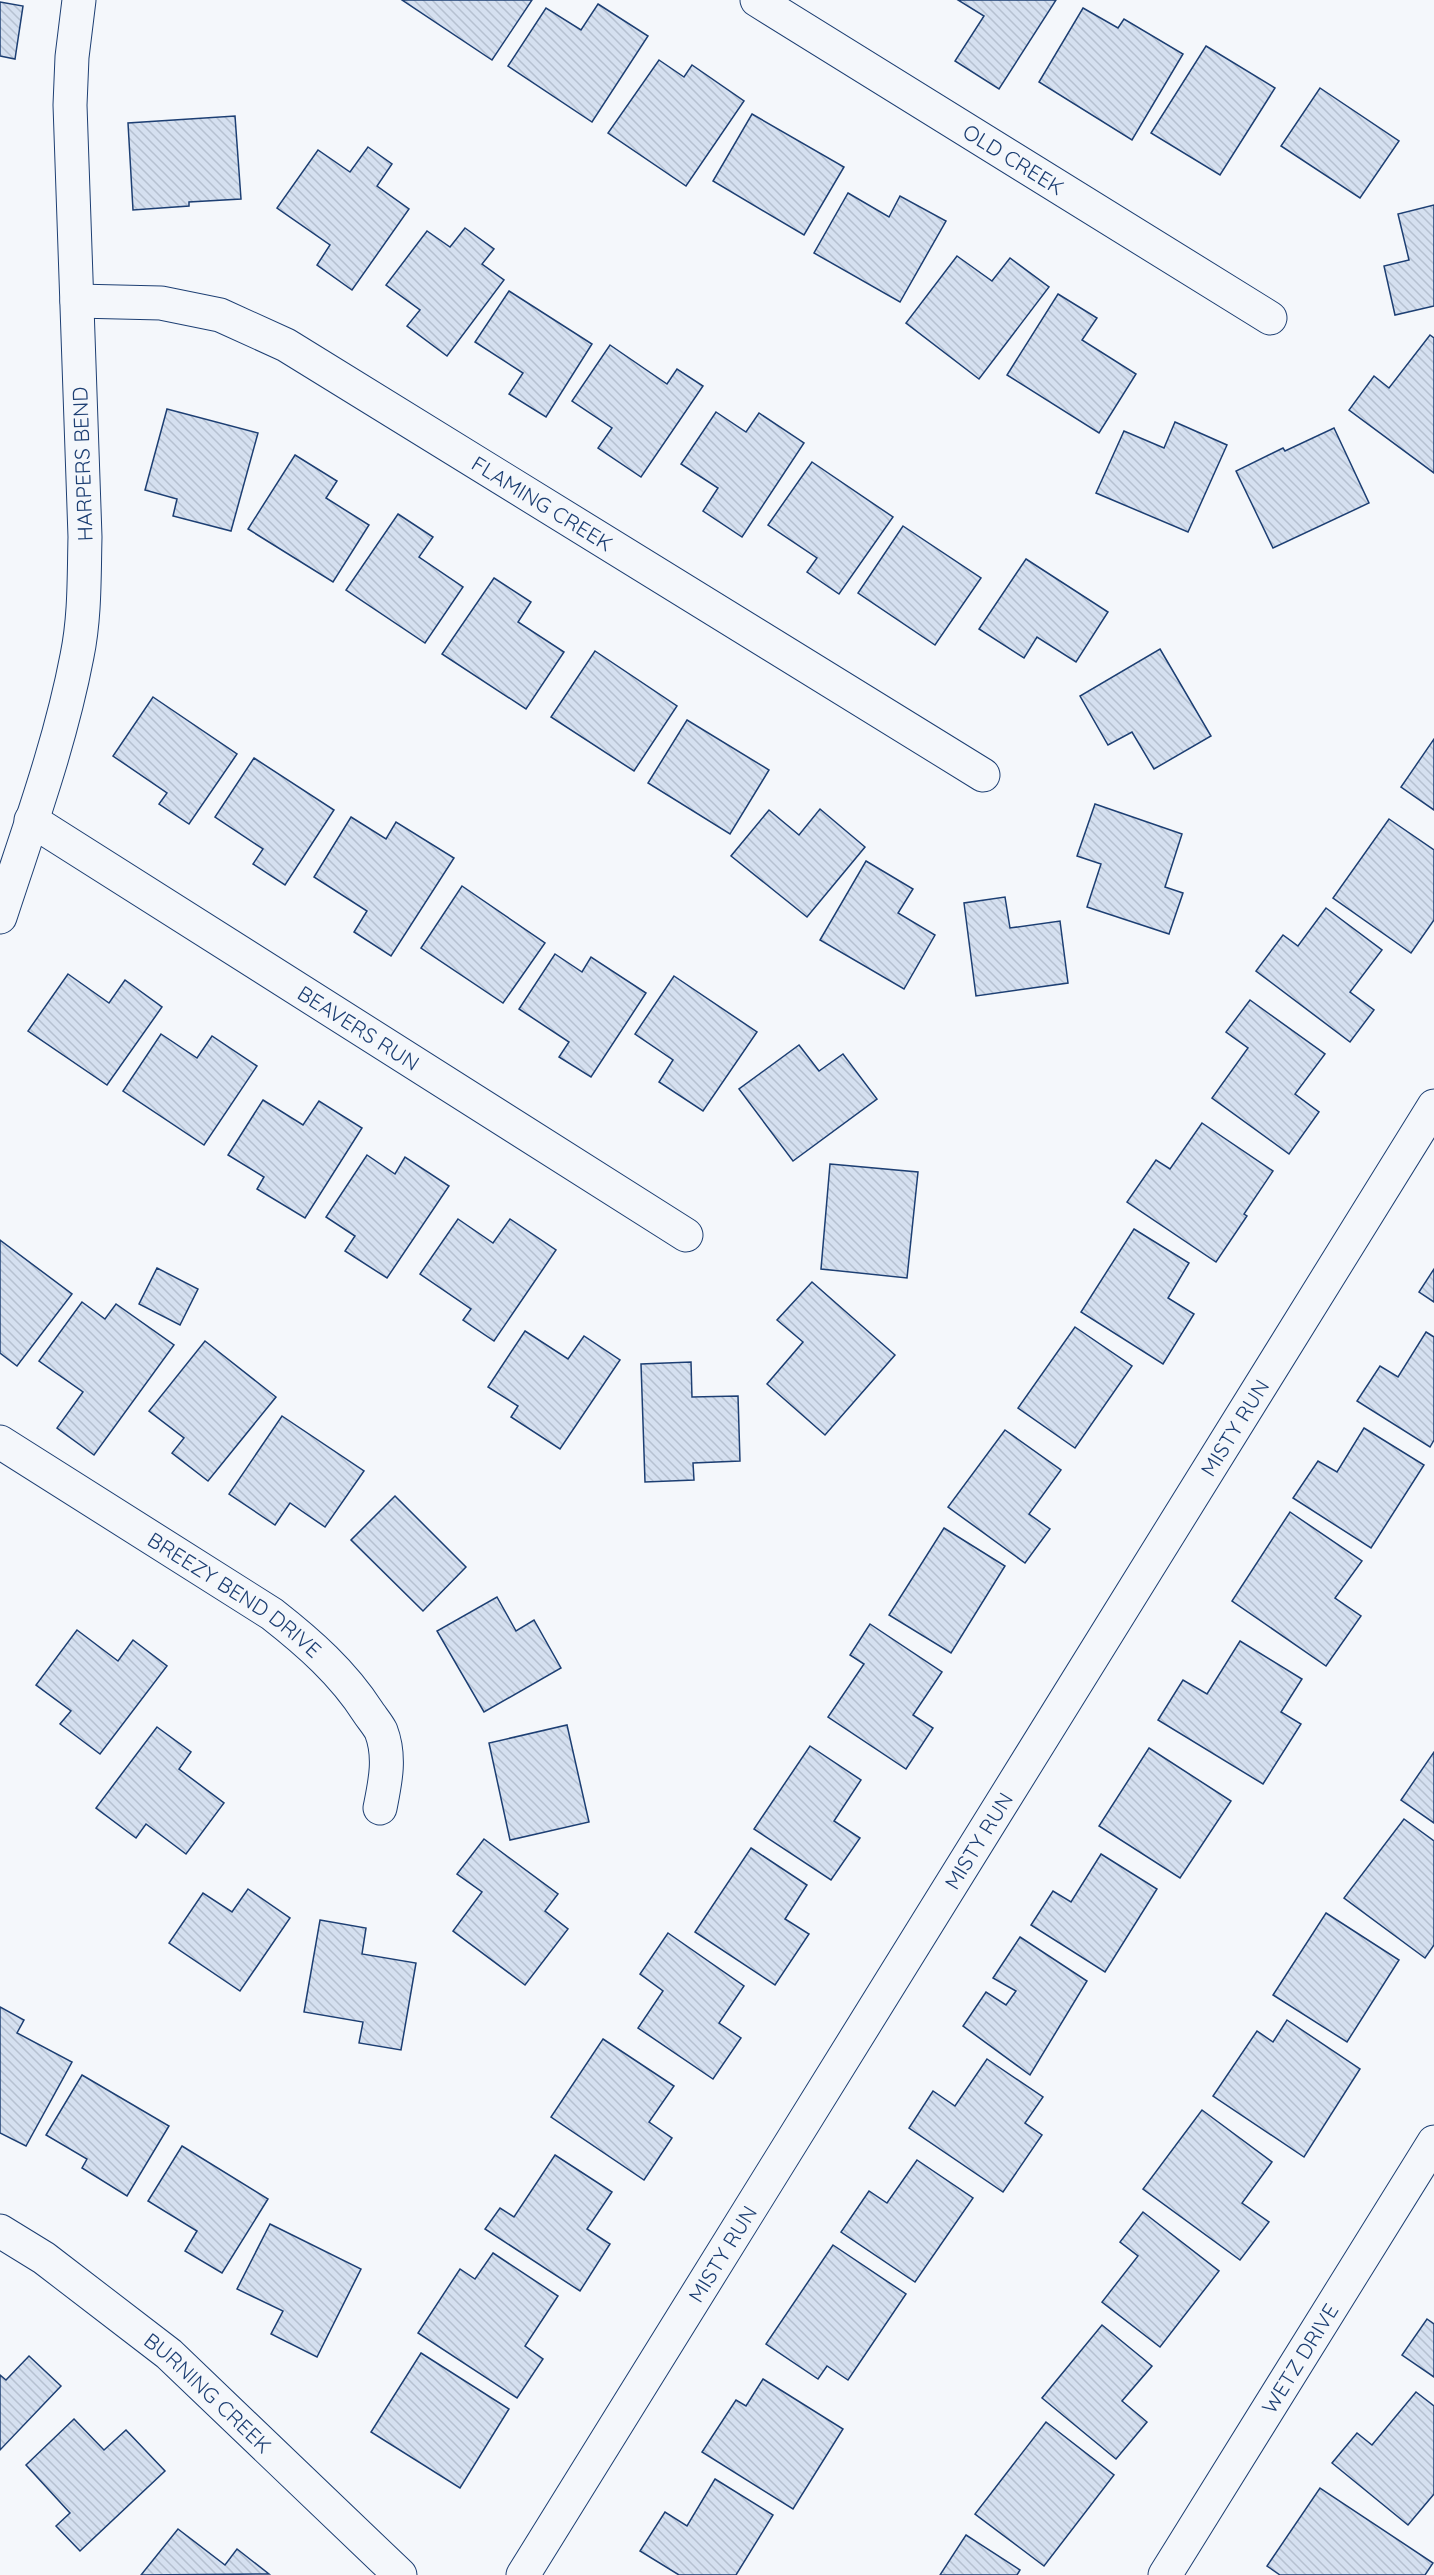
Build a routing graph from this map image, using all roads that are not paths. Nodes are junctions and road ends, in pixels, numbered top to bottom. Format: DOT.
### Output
graph roads {
  1 [pos="79,0"];
  2 [pos="757,0"];
  3 [pos="77,302"];
  4 [pos="1270,318"];
  5 [pos="982,775"];
  6 [pos="31,820"];
  7 [pos="0,917"];
  8 [pos="1434,1106"];
  9 [pos="686,1235"];
  10 [pos="0,1443"];
  11 [pos="380,1808"];
  12 [pos="1434,2142"];
  13 [pos="0,2231"];
  14 [pos="400,2575"];
  15 [pos="523,2575"];
  16 [pos="1166,2575"];
  1 -- 3 [label="street, HARPERS BEND"];
  2 -- 4 [label="street, OLD CREEK"];
  3 -- 5 [label="street, FLAMING CREEK"];
  3 -- 6 [label="street, HARPERS BEND"];
  6 -- 7 [label="street, HARPERS BEND"];
  6 -- 9 [label="street, BEAVERS RUN"];
  8 -- 15 [label="street, MISTY RUN"];
  10 -- 11 [label="street, BREEZY BEND DRIVE"];
  12 -- 16 [label="street, WETZ DRIVE"];
  13 -- 14 [label="street, BURNING CREEK"];
}
